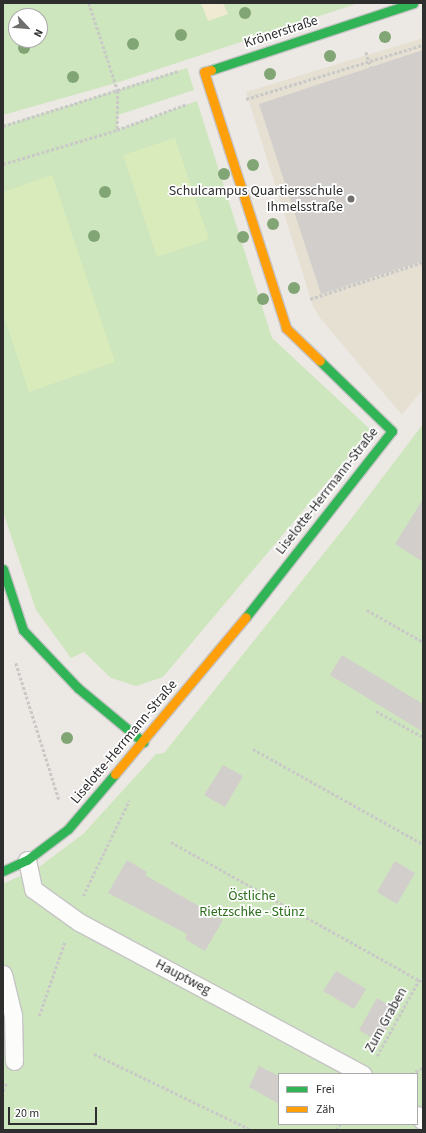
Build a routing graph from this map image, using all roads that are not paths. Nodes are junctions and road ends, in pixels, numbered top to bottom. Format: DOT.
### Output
graph roads {
  1 [pos="413,3"];
  2 [pos="204,72"];
  3 [pos="3,569"];
  4 [pos="143,742"];
  5 [pos="27,860"];
  6 [pos="3,871"];
  7 [pos="3,974"];
  8 [pos="14,1061"];
  9 [pos="361,1073"];
  1 -- 2 [label="street, Krönerstraße"];
  2 -- 4 [label="street, Liselotte-Herrmann-Straße"];
  3 -- 4 [label="street"];
  4 -- 5 [label="street, Liselotte-Herrmann-Straße"];
  5 -- 6 [label="street, Liselotte-Herrmann-Straße"];
  5 -- 9 [label="lane, Hauptweg"];
  7 -- 8 [label="lane"];
}
